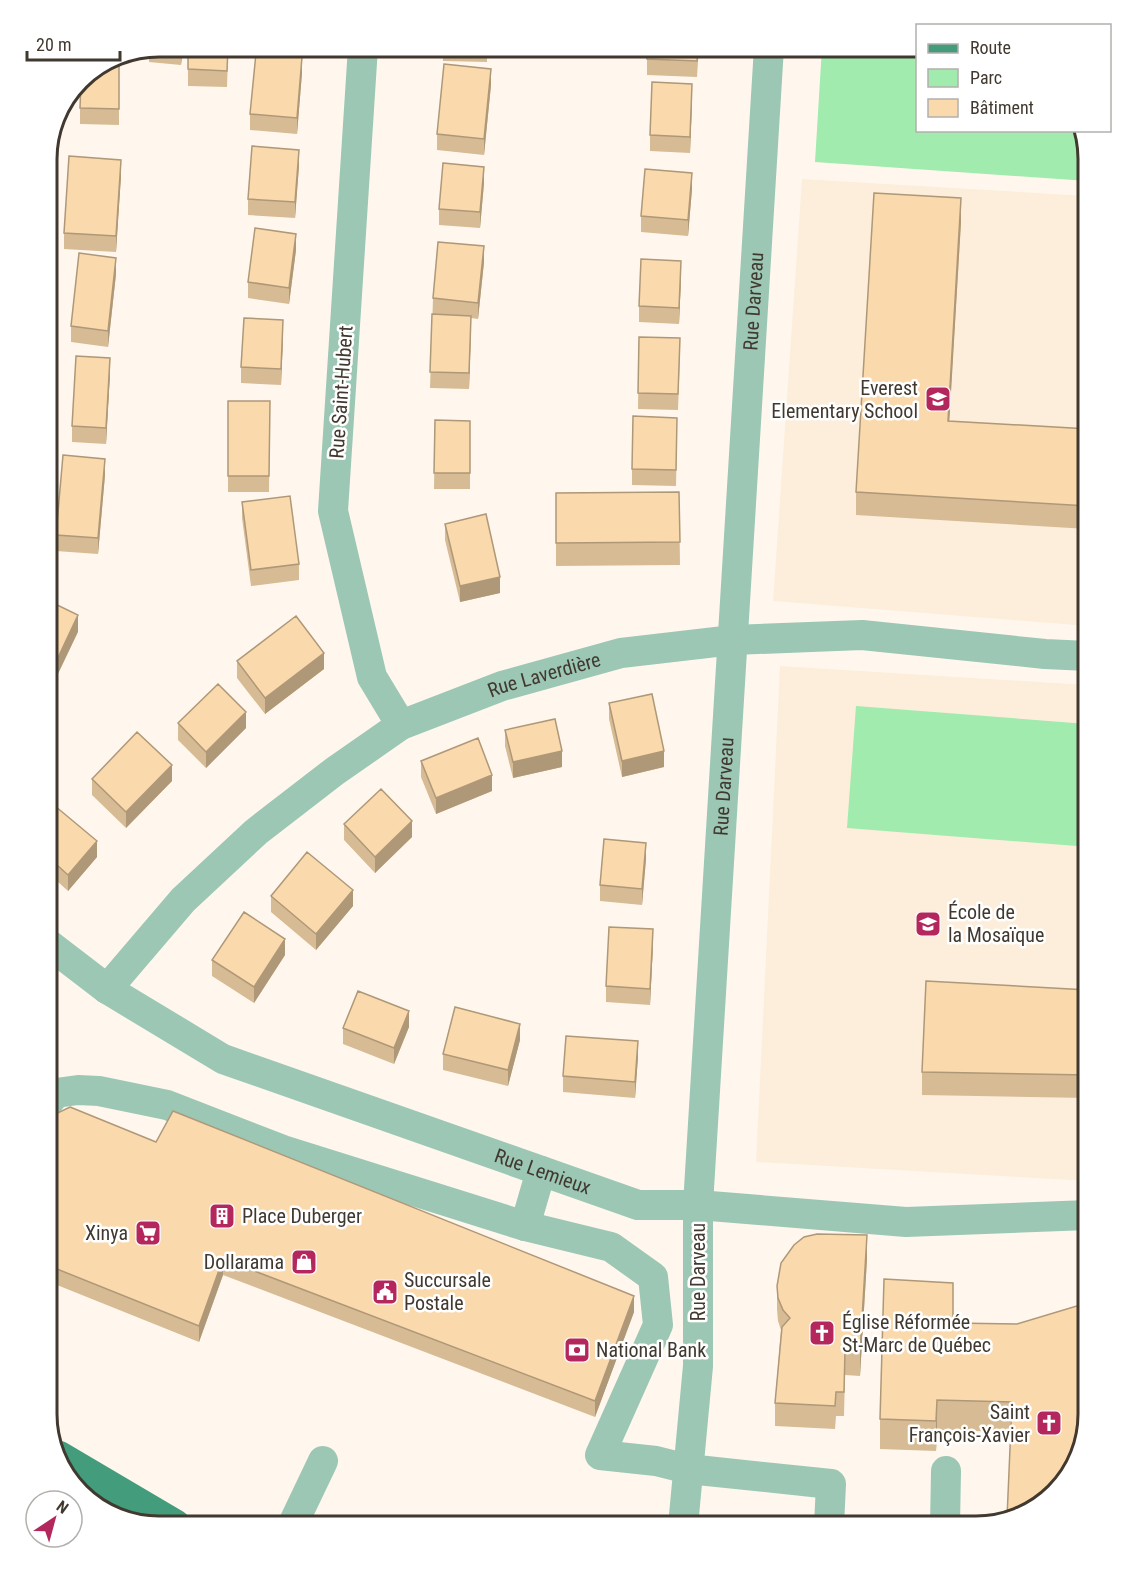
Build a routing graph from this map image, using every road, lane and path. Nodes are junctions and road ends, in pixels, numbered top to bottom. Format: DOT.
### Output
graph roads {
  1 [pos="362,57"];
  2 [pos="768,57"];
  3 [pos="733,640"];
  4 [pos="1078,656"];
  5 [pos="401,725"];
  6 [pos="57,951"];
  7 [pos="108,989"];
  8 [pos="57,1093"];
  9 [pos="542,1171"];
  10 [pos="698,1205"];
  11 [pos="1078,1215"];
  12 [pos="525,1226"];
  13 [pos="323,1461"];
  14 [pos="71,1465"];
  15 [pos="688,1469"];
  16 [pos="946,1471"];
  17 [pos="158,1516"];
  18 [pos="297,1516"];
  19 [pos="684,1516"];
  20 [pos="829,1516"];
  21 [pos="945,1516"];
  1 -- 5 [label="street, Rue Saint-Hubert"];
  2 -- 3 [label="street, Rue Darveau"];
  3 -- 4 [label="street, Rue Laverdière"];
  3 -- 5 [label="street, Rue Laverdière"];
  3 -- 10 [label="street, Rue Darveau"];
  5 -- 7 [label="street, Rue Laverdière"];
  6 -- 7 [label="street, Rue Lemieux"];
  7 -- 9 [label="street, Rue Lemieux"];
  8 -- 12 [label="street"];
  9 -- 10 [label="street, Rue Lemieux"];
  9 -- 12 [label="street"];
  10 -- 11 [label="street, Rue Lemieux"];
  10 -- 15 [label="street, Rue Darveau"];
  12 -- 15 [label="street"];
  13 -- 18 [label="street"];
  14 -- 17 [label="main road"];
  15 -- 19 [label="street, Rue Darveau"];
  15 -- 20 [label="street"];
  16 -- 21 [label="street"];
}
